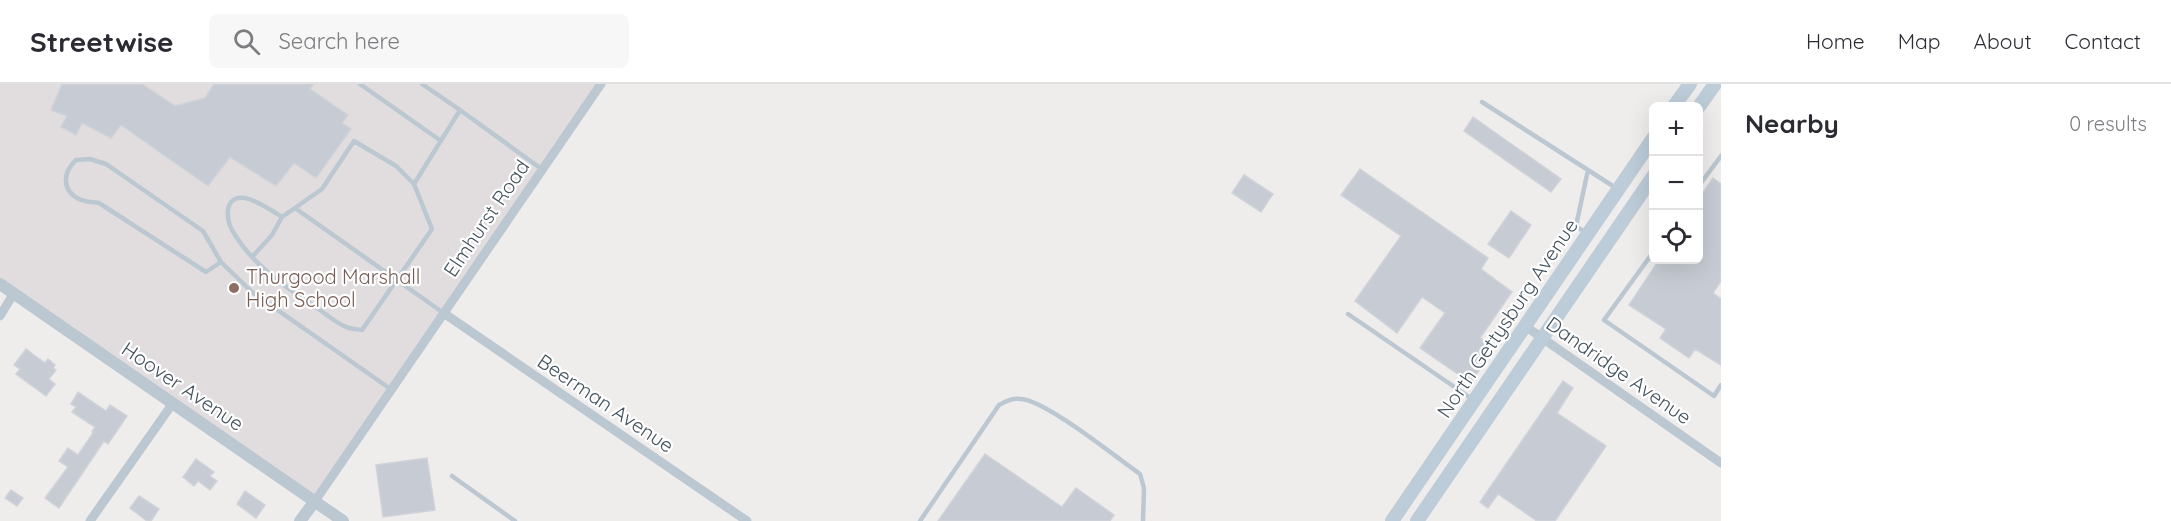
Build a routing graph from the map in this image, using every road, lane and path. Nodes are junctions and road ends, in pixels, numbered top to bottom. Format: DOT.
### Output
graph roads {
  1 [pos="360,84"];
  2 [pos="422,84"];
  3 [pos="602,84"];
  4 [pos="1690,84"];
  5 [pos="1715,84"];
  6 [pos="1482,102"];
  7 [pos="1677,102"];
  8 [pos="1702,102"];
  9 [pos="460,110"];
  10 [pos="441,141"];
  11 [pos="1649,143"];
  12 [pos="1721,156"];
  13 [pos="543,170"];
  14 [pos="1588,170"];
  15 [pos="1703,180"];
  16 [pos="1649,181"];
  17 [pos="414,184"];
  18 [pos="1618,189"];
  19 [pos="295,208"];
  20 [pos="282,217"];
  21 [pos="1588,234"];
  22 [pos="252,257"];
  23 [pos="1649,257"];
  24 [pos="221,262"];
  25 [pos="397,279"];
  26 [pos="0,284"];
  27 [pos="14,293"];
  28 [pos="444,314"];
  29 [pos="1348,314"];
  30 [pos="0,316"];
  31 [pos="1525,326"];
  32 [pos="1543,338"];
  33 [pos="1721,385"];
  34 [pos="392,390"];
  35 [pos="1474,400"];
  36 [pos="173,403"];
  37 [pos="1721,463"];
  38 [pos="452,476"];
  39 [pos="315,501"];
  40 [pos="90,521"];
  41 [pos="300,521"];
  42 [pos="343,521"];
  43 [pos="515,521"];
  44 [pos="747,521"];
  45 [pos="920,521"];
  46 [pos="1143,521"];
  47 [pos="1392,521"];
  48 [pos="1417,521"];
  1 -- 10 [label="lane"];
  2 -- 9 [label="lane"];
  3 -- 13 [label="street, Elmhurst Road"];
  4 -- 7 [label="main road"];
  5 -- 8 [label="main road"];
  6 -- 14 [label="lane"];
  9 -- 10 [label="lane"];
  9 -- 13 [label="lane"];
  10 -- 17 [label="lane"];
  11 -- 18 [label="main road, North Gettysburg Avenue"];
  12 -- 15 [label="lane"];
  13 -- 28 [label="street, Elmhurst Road"];
  14 -- 18 [label="lane"];
  14 -- 21 [label="lane"];
  16 -- 32 [label="main road, North Gettysburg Avenue"];
  17 -- 19 [label="lane"];
  17 -- 25 [label="lane"];
  18 -- 21 [label="main road, North Gettysburg Avenue"];
  19 -- 20 [label="lane"];
  19 -- 25 [label="lane"];
  20 -- 22 [label="lane"];
  20 -- 22 [label="lane"];
  21 -- 31 [label="main road, North Gettysburg Avenue"];
  22 -- 25 [label="lane"];
  23 -- 33 [label="lane"];
  24 -- 24 [label="lane"];
  24 -- 34 [label="lane"];
  25 -- 28 [label="lane"];
  26 -- 27 [label="street, Hoover Avenue"];
  27 -- 30 [label="street"];
  27 -- 36 [label="street, Hoover Avenue"];
  28 -- 34 [label="street, Elmhurst Road"];
  28 -- 44 [label="street, Beerman Avenue"];
  29 -- 35 [label="lane"];
  31 -- 32 [label="street, Dandridge Avenue"];
  31 -- 35 [label="main road, North Gettysburg Avenue"];
  32 -- 37 [label="street, Dandridge Avenue"];
  32 -- 48 [label="main road, North Gettysburg Avenue"];
  34 -- 39 [label="street, Elmhurst Road"];
  35 -- 47 [label="main road, North Gettysburg Avenue"];
  36 -- 39 [label="street, Hoover Avenue"];
  36 -- 40 [label="street"];
  38 -- 43 [label="lane"];
  39 -- 41 [label="street, Elmhurst Road"];
  39 -- 42 [label="street, Hoover Avenue"];
  45 -- 46 [label="lane"];
}
